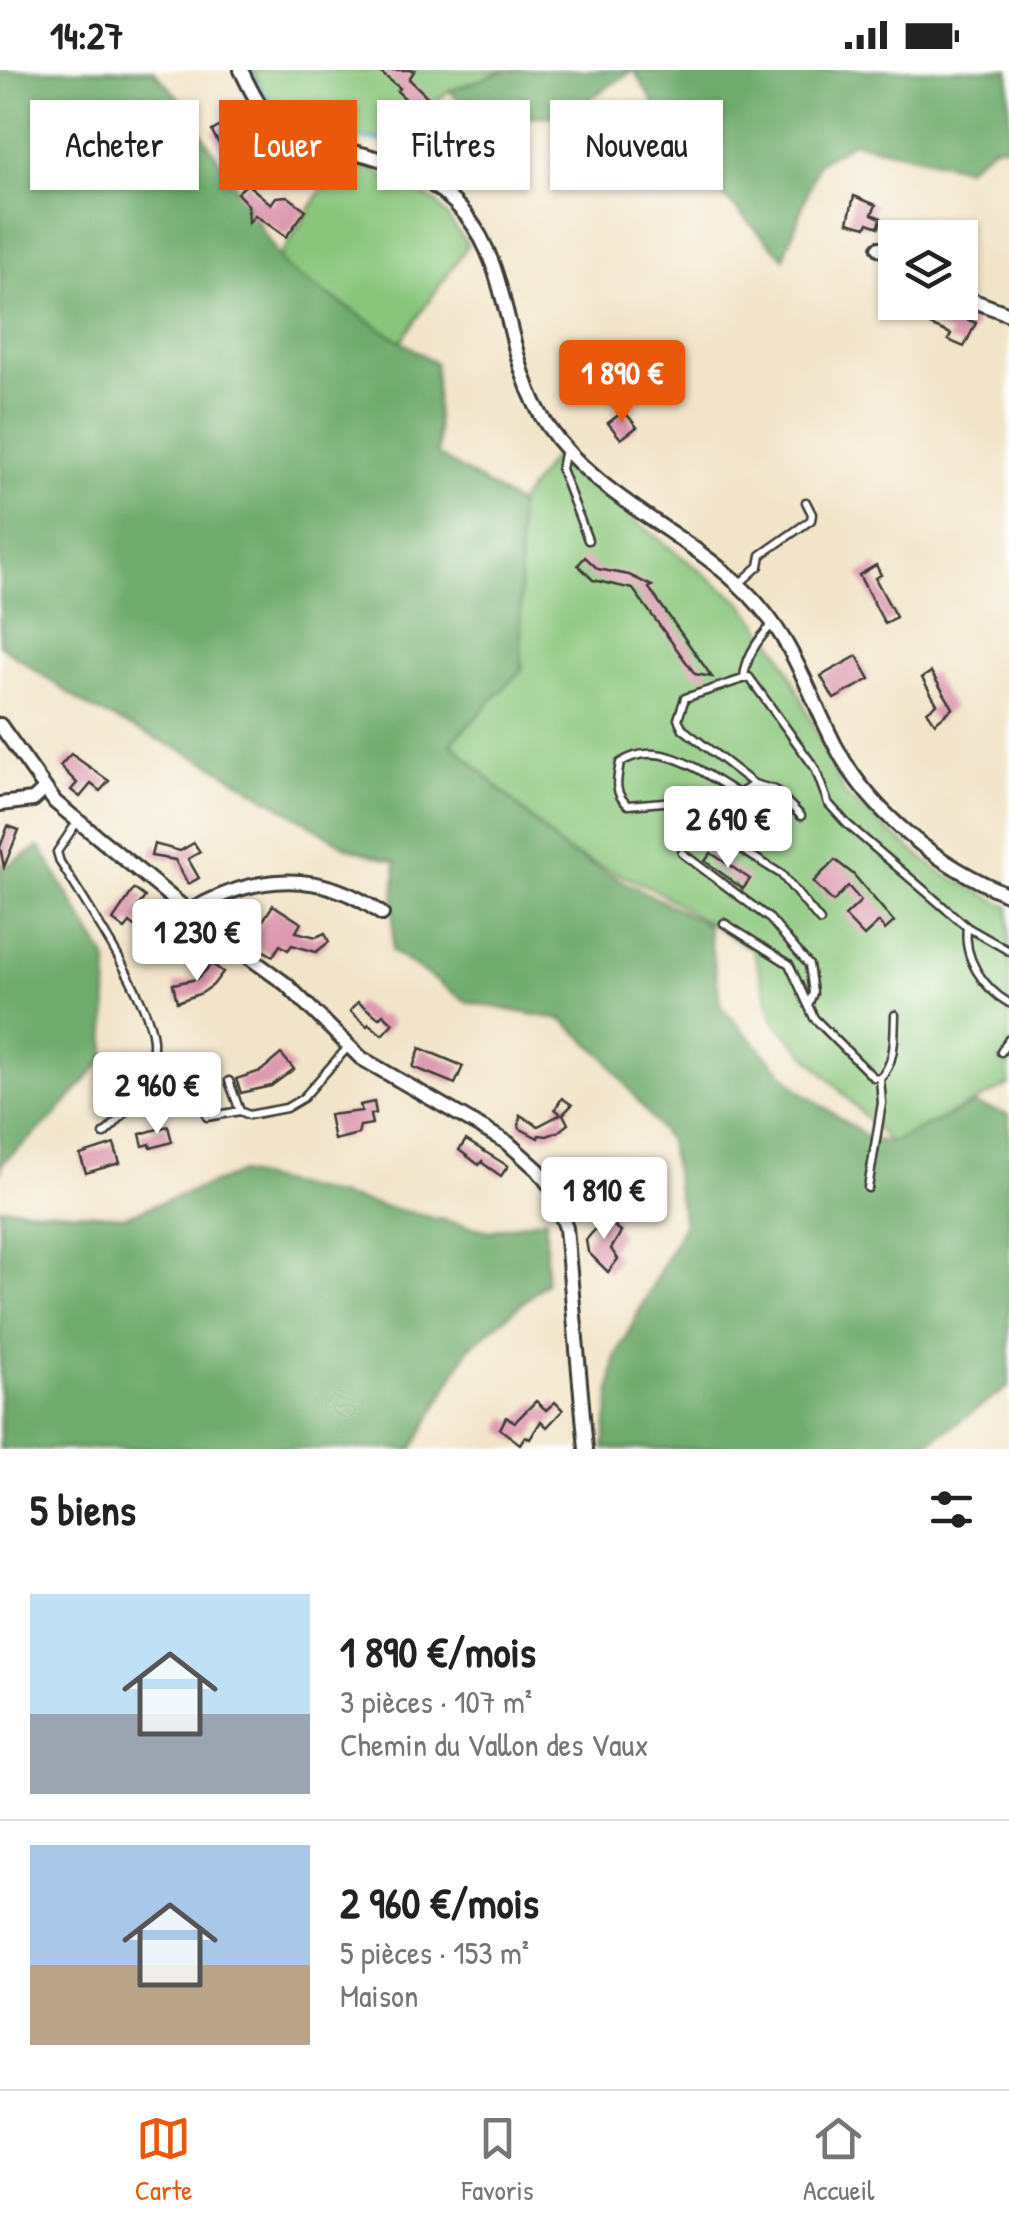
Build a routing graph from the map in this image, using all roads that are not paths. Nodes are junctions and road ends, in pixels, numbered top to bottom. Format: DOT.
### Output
graph roads {
  1 [pos="241,70"];
  2 [pos="978,303"];
  3 [pos="1009,314"];
  4 [pos="565,448"];
  5 [pos="806,502"];
  6 [pos="588,540"];
  7 [pos="738,584"];
  8 [pos="773,624"];
  9 [pos="744,679"];
  10 [pos="0,725"];
  11 [pos="754,784"];
  12 [pos="44,790"];
  13 [pos="0,804"];
  14 [pos="801,816"];
  15 [pos="78,821"];
  16 [pos="682,853"];
  17 [pos="1009,895"];
  18 [pos="188,912"];
  19 [pos="382,914"];
  20 [pos="820,921"];
  21 [pos="724,923"];
  22 [pos="968,927"];
  23 [pos="1009,951"];
  24 [pos="1009,1003"];
  25 [pos="809,1004"];
  26 [pos="895,1015"];
  27 [pos="1009,1040"];
  28 [pos="349,1046"];
  29 [pos="1001,1052"];
  30 [pos="880,1078"];
  31 [pos="229,1081"];
  32 [pos="240,1111"];
  33 [pos="207,1117"];
  34 [pos="104,1134"];
  35 [pos="868,1188"];
  36 [pos="586,1449"];
  1 -- 4 [label="street"];
  2 -- 3 [label="street"];
  4 -- 6 [label="lane"];
  4 -- 7 [label="street"];
  5 -- 7 [label="lane"];
  7 -- 8 [label="street"];
  8 -- 9 [label="lane"];
  8 -- 17 [label="street"];
  9 -- 11 [label="lane"];
  9 -- 22 [label="lane"];
  10 -- 12 [label="street"];
  11 -- 14 [label="lane"];
  11 -- 20 [label="lane"];
  12 -- 13 [label="street"];
  12 -- 15 [label="street"];
  15 -- 18 [label="street"];
  15 -- 34 [label="lane"];
  16 -- 25 [label="lane"];
  18 -- 19 [label="street"];
  18 -- 28 [label="street"];
  21 -- 25 [label="lane"];
  22 -- 23 [label="lane"];
  22 -- 24 [label="lane"];
  25 -- 30 [label="lane"];
  26 -- 30 [label="lane"];
  27 -- 29 [label="lane"];
  28 -- 32 [label="lane"];
  28 -- 36 [label="street"];
  30 -- 35 [label="lane"];
  31 -- 32 [label="lane"];
  32 -- 33 [label="lane"];
}
